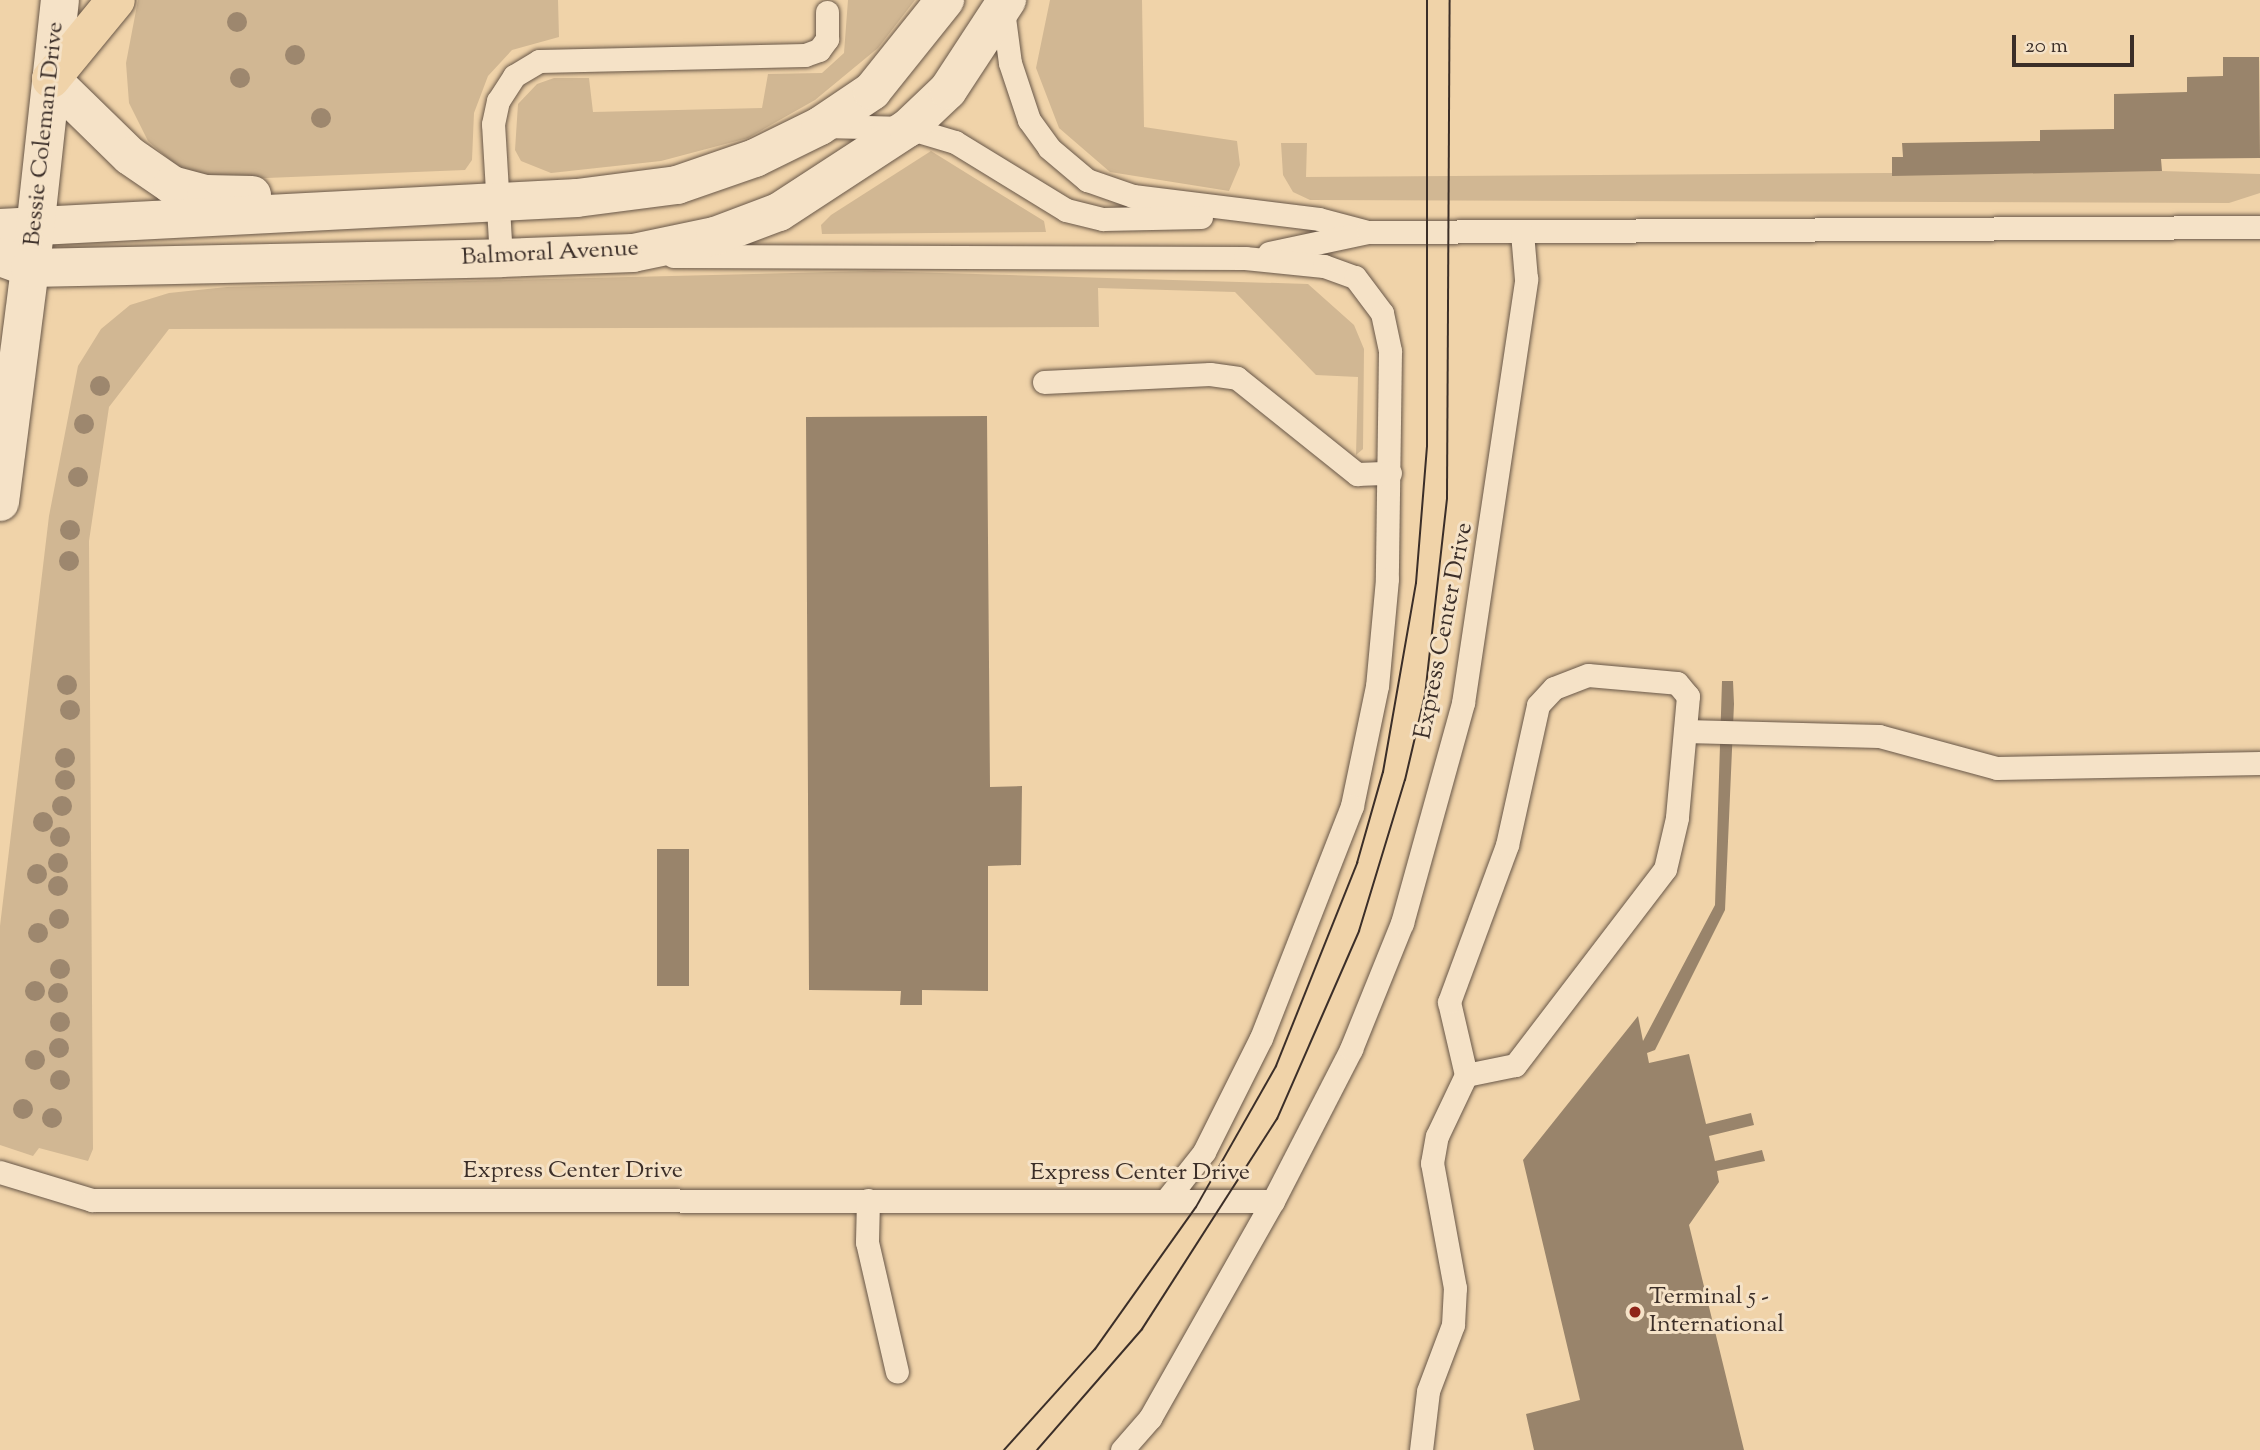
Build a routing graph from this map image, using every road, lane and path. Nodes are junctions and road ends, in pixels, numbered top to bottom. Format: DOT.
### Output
graph roads {
  1 [pos="61,0"];
  2 [pos="116,0"];
  3 [pos="944,0"];
  4 [pos="1005,5"];
  5 [pos="827,12"];
  6 [pos="51,79"];
  7 [pos="820,126"];
  8 [pos="908,128"];
  9 [pos="498,202"];
  10 [pos="298,210"];
  11 [pos="1256,215"];
  12 [pos="18,226"];
  13 [pos="2260,227"];
  14 [pos="1368,232"];
  15 [pos="1522,232"];
  16 [pos="633,253"];
  17 [pos="501,258"];
  18 [pos="1245,258"];
  19 [pos="15,262"];
  20 [pos="1044,382"];
  21 [pos="1390,473"];
  22 [pos="0,502"];
  23 [pos="1685,731"];
  24 [pos="2260,764"];
  25 [pos="1466,1075"];
  26 [pos="0,1172"];
  27 [pos="1167,1199"];
  28 [pos="869,1200"];
  29 [pos="1273,1201"];
  30 [pos="897,1372"];
  31 [pos="1122,1450"];
  32 [pos="1421,1450"];
  1 -- 6 [label="street, Bessie Coleman Drive"];
  2 -- 6 [label="highway"];
  3 -- 7 [label="street"];
  4 -- 8 [label="street, Balmoral Avenue"];
  4 -- 11 [label="lane"];
  5 -- 9 [label="lane"];
  6 -- 10 [label="street"];
  6 -- 12 [label="street, Bessie Coleman Drive"];
  7 -- 8 [label="lane"];
  7 -- 9 [label="street"];
  8 -- 11 [label="lane"];
  8 -- 16 [label="street, Balmoral Avenue"];
  9 -- 10 [label="street"];
  9 -- 17 [label="lane"];
  10 -- 12 [label="street"];
  11 -- 14 [label="lane"];
  12 -- 19 [label="street, Bessie Coleman Drive"];
  13 -- 15 [label="lane"];
  14 -- 15 [label="lane"];
  14 -- 18 [label="lane"];
  15 -- 29 [label="lane, Express Center Drive"];
  16 -- 17 [label="street, Balmoral Avenue"];
  16 -- 18 [label="lane"];
  17 -- 19 [label="street, Balmoral Avenue"];
  18 -- 21 [label="lane"];
  19 -- 22 [label="street, Bessie Coleman Drive"];
  20 -- 21 [label="lane"];
  21 -- 27 [label="lane"];
  23 -- 24 [label="lane"];
  23 -- 25 [label="lane"];
  23 -- 25 [label="lane"];
  25 -- 32 [label="lane"];
  26 -- 28 [label="lane, Express Center Drive"];
  27 -- 28 [label="lane, Express Center Drive"];
  27 -- 29 [label="lane, Express Center Drive"];
  28 -- 30 [label="lane"];
  29 -- 31 [label="lane"];
}
